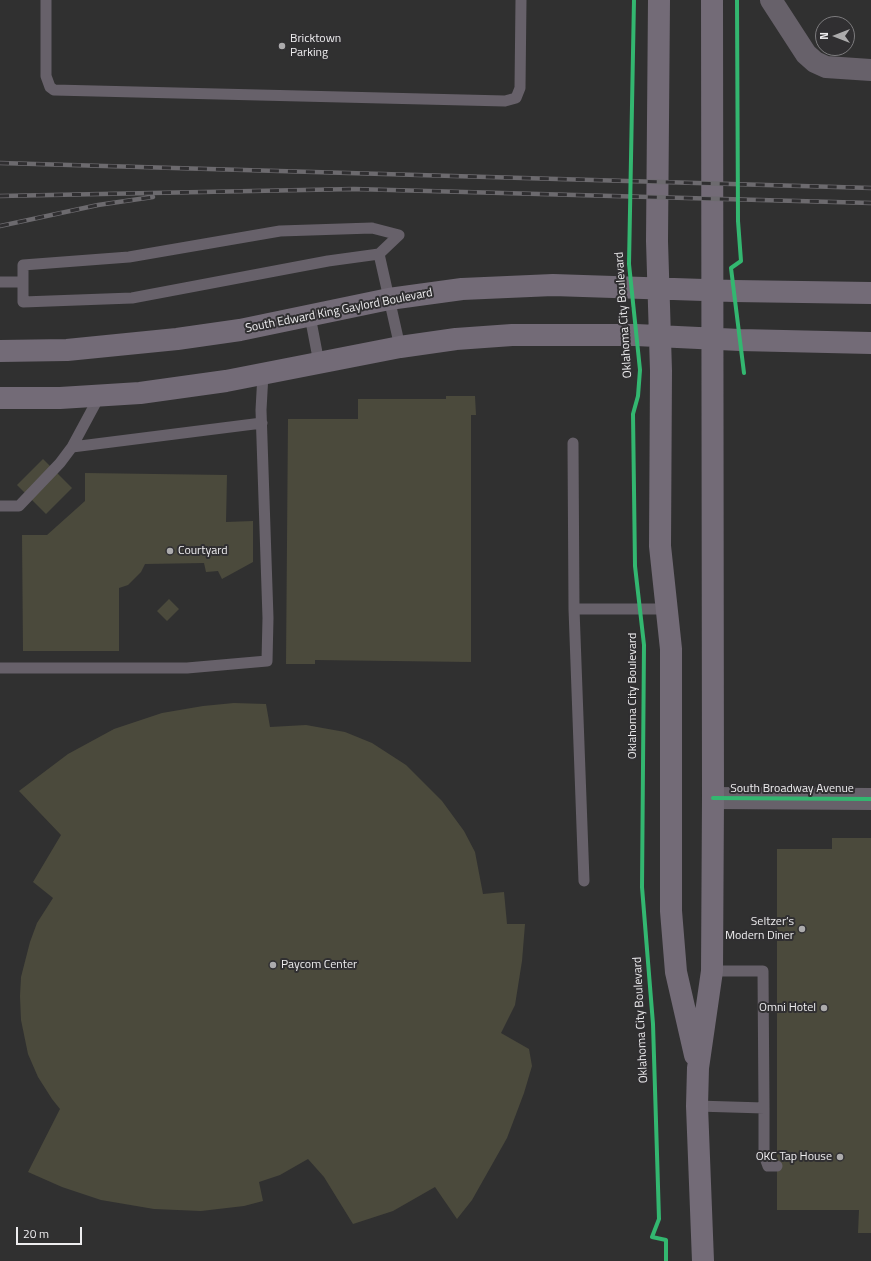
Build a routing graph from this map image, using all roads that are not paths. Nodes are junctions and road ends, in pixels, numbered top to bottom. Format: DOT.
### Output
graph roads {
  1 [pos="46,0"];
  2 [pos="521,0"];
  3 [pos="658,0"];
  4 [pos="712,0"];
  5 [pos="771,0"];
  6 [pos="871,70"];
  7 [pos="380,254"];
  8 [pos="0,282"];
  9 [pos="23,282"];
  10 [pos="659,289"];
  11 [pos="713,290"];
  12 [pos="871,293"];
  13 [pos="389,299"];
  14 [pos="310,316"];
  15 [pos="660,337"];
  16 [pos="713,339"];
  17 [pos="871,343"];
  18 [pos="400,346"];
  19 [pos="0,351"];
  20 [pos="318,363"];
  21 [pos="263,374"];
  22 [pos="100,396"];
  23 [pos="0,398"];
  24 [pos="262,423"];
  25 [pos="573,443"];
  26 [pos="72,447"];
  27 [pos="0,506"];
  28 [pos="574,609"];
  29 [pos="667,609"];
  30 [pos="0,668"];
  31 [pos="713,798"];
  32 [pos="871,799"];
  33 [pos="584,881"];
  34 [pos="712,971"];
  35 [pos="698,1068"];
  36 [pos="697,1106"];
  37 [pos="764,1108"];
  38 [pos="777,1166"];
  39 [pos="703,1261"];
  1 -- 2 [label="lane"];
  3 -- 10 [label="main road"];
  4 -- 11 [label="main road"];
  5 -- 6 [label="street"];
  7 -- 9 [label="lane"];
  7 -- 9 [label="lane"];
  7 -- 13 [label="lane"];
  8 -- 9 [label="lane"];
  10 -- 11 [label="main road, South Edward King Gaylord Boulevard"];
  10 -- 13 [label="main road, South Edward King Gaylord Boulevard"];
  10 -- 15 [label="main road"];
  11 -- 12 [label="main road, South Edward King Gaylord Boulevard"];
  11 -- 16 [label="main road"];
  13 -- 14 [label="main road, South Edward King Gaylord Boulevard"];
  13 -- 18 [label="lane"];
  14 -- 19 [label="main road, South Edward King Gaylord Boulevard"];
  14 -- 20 [label="lane"];
  15 -- 16 [label="main road"];
  15 -- 18 [label="main road"];
  15 -- 29 [label="main road"];
  16 -- 17 [label="main road"];
  16 -- 31 [label="main road"];
  18 -- 20 [label="main road"];
  20 -- 21 [label="main road"];
  21 -- 22 [label="main road"];
  21 -- 24 [label="lane"];
  22 -- 23 [label="main road"];
  22 -- 26 [label="lane"];
  24 -- 26 [label="lane"];
  24 -- 30 [label="lane"];
  25 -- 28 [label="lane"];
  26 -- 27 [label="lane"];
  28 -- 29 [label="lane"];
  28 -- 33 [label="lane"];
  29 -- 35 [label="main road"];
  31 -- 32 [label="street, South Broadway Avenue"];
  31 -- 34 [label="main road"];
  34 -- 35 [label="main road"];
  34 -- 37 [label="lane"];
  35 -- 36 [label="main road"];
  36 -- 37 [label="lane"];
  36 -- 39 [label="main road"];
  37 -- 38 [label="lane"];
}
